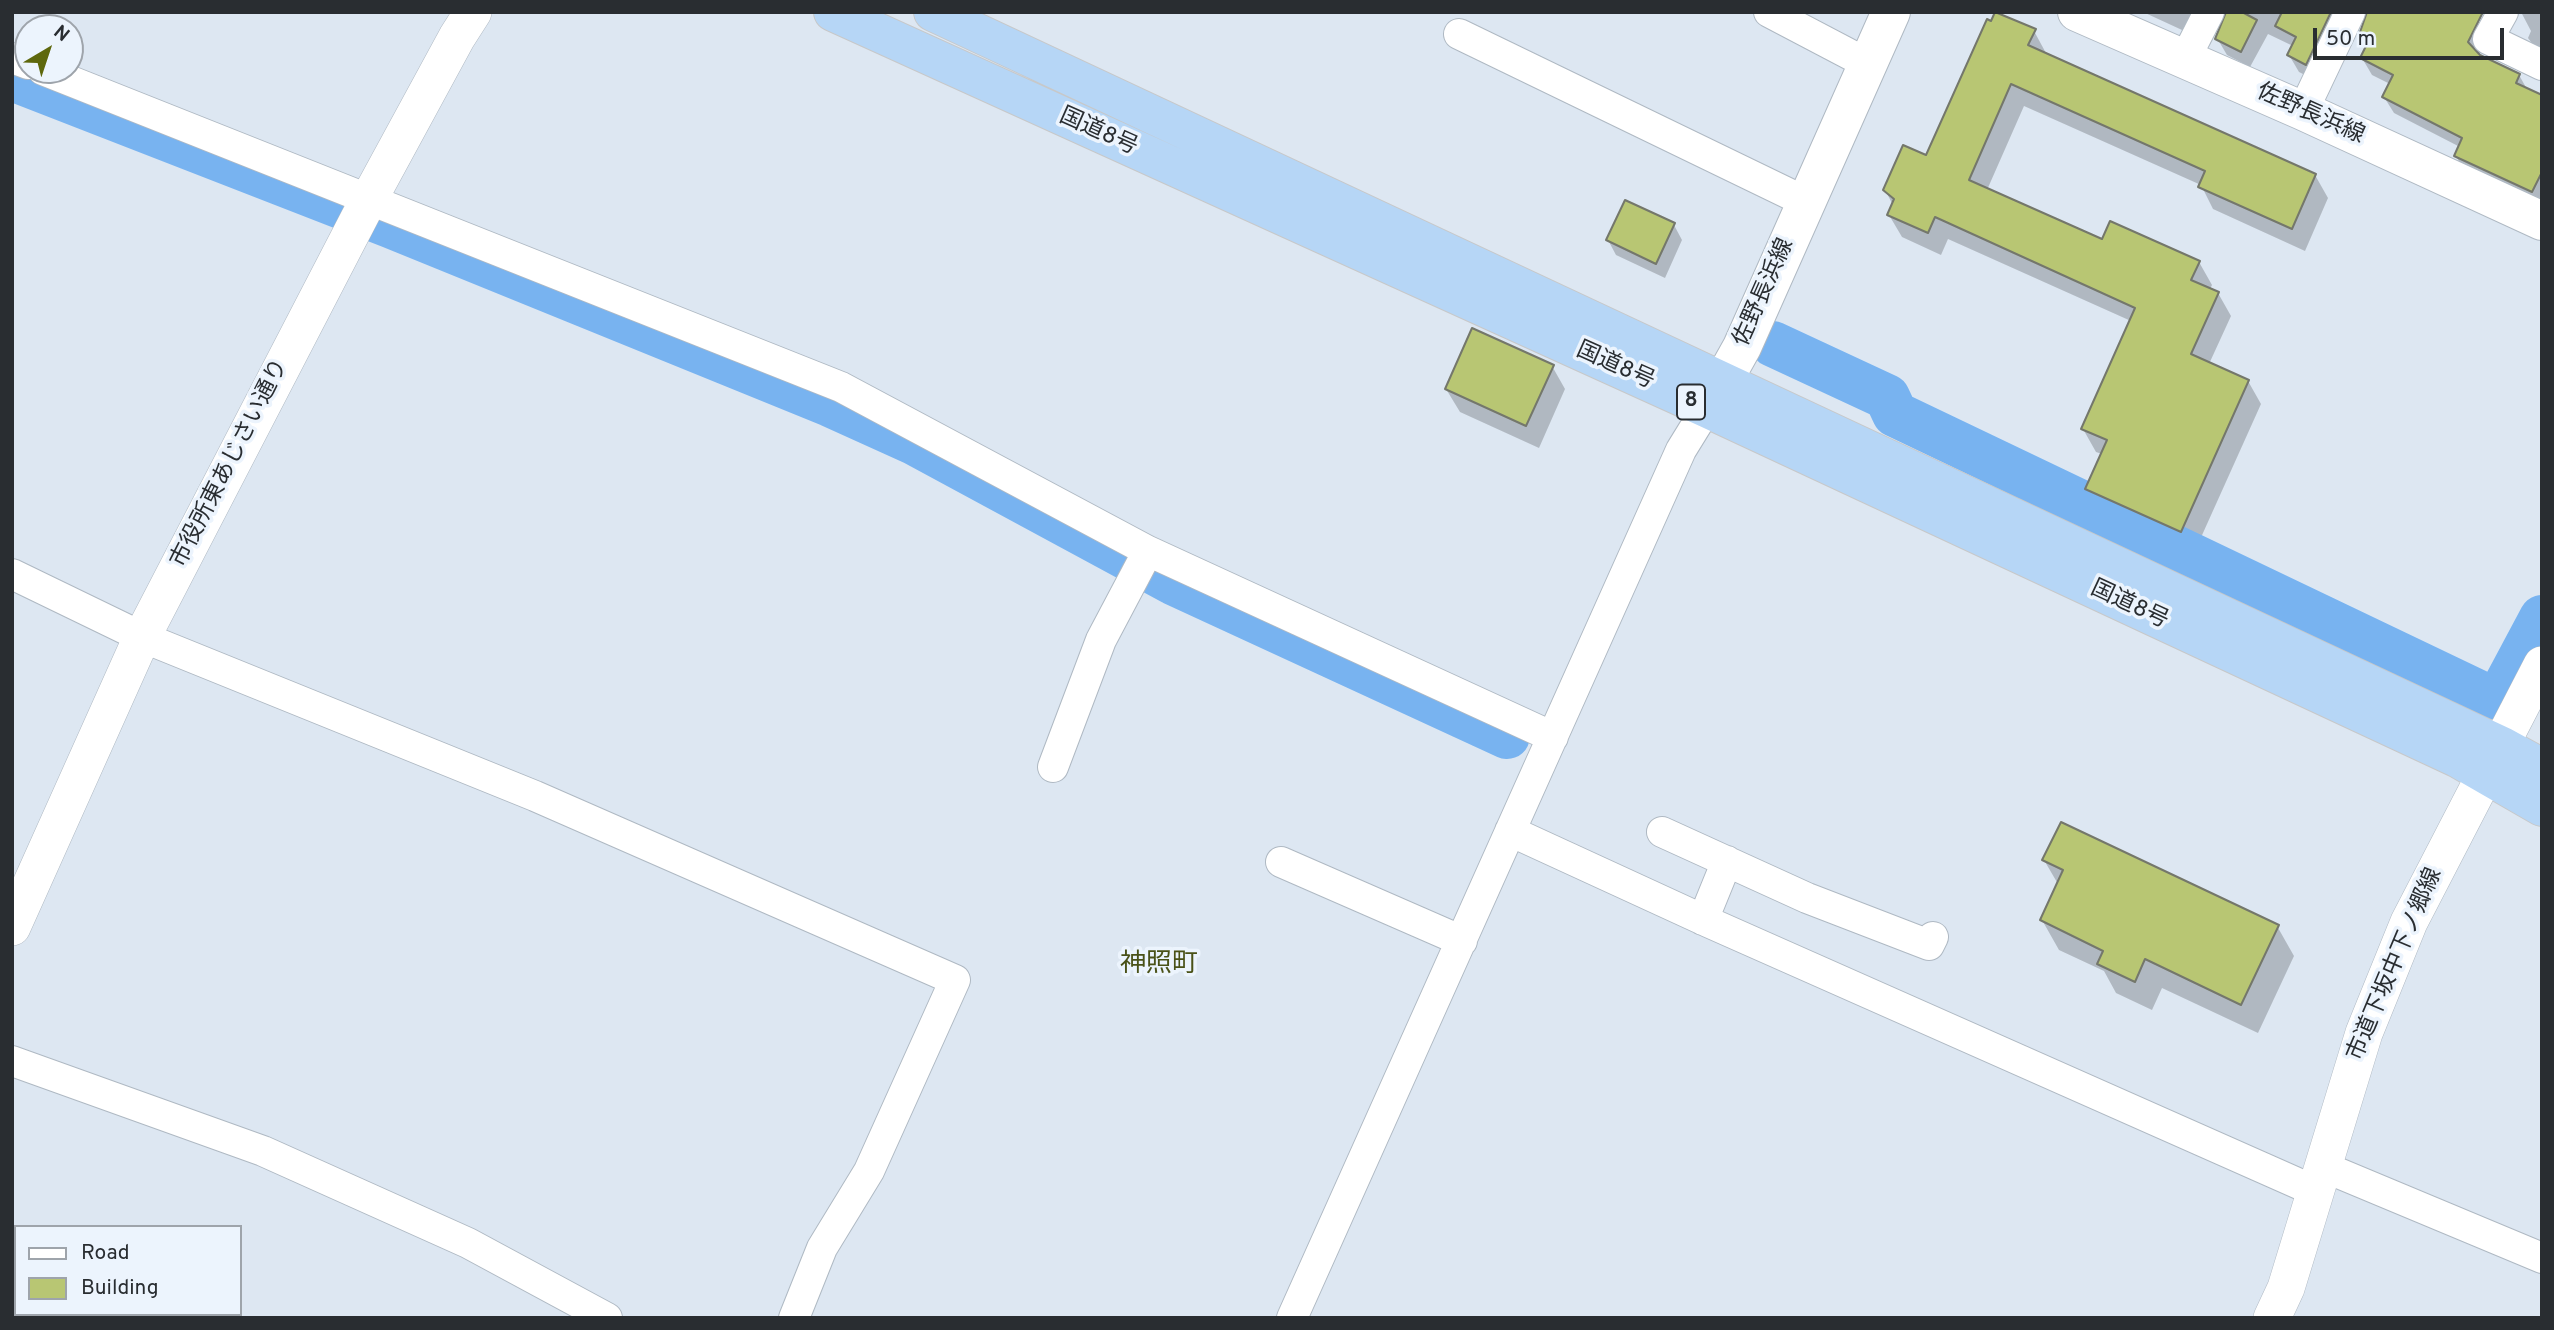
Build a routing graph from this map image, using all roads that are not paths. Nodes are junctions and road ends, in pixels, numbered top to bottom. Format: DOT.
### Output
graph roads {
  1 [pos="473,12"];
  2 [pos="833,12"];
  3 [pos="1769,12"];
  4 [pos="1891,12"];
  5 [pos="2077,12"];
  6 [pos="2209,12"];
  7 [pos="2350,12"];
  8 [pos="2503,12"];
  9 [pos="952,16"];
  10 [pos="1459,34"];
  11 [pos="2185,59"];
  12 [pos="1868,64"];
  13 [pos="2542,65"];
  14 [pos="75,84"];
  15 [pos="2303,111"];
  16 [pos="1806,202"];
  17 [pos="363,209"];
  18 [pos="2542,221"];
  19 [pos="1716,395"];
  20 [pos="1147,551"];
  21 [pos="12,574"];
  22 [pos="142,636"];
  23 [pos="2542,665"];
  24 [pos="1553,737"];
  25 [pos="2494,760"];
  26 [pos="1053,767"];
  27 [pos="2542,768"];
  28 [pos="2542,807"];
  29 [pos="1510,831"];
  30 [pos="1662,832"];
  31 [pos="1727,861"];
  32 [pos="1281,862"];
  33 [pos="1703,920"];
  34 [pos="12,927"];
  35 [pos="1933,937"];
  36 [pos="1462,941"];
  37 [pos="12,1061"];
  38 [pos="2319,1179"];
  39 [pos="2542,1258"];
  40 [pos="607,1318"];
  41 [pos="794,1318"];
  42 [pos="1292,1318"];
  43 [pos="2272,1318"];
  1 -- 17 [label="street, 市役所東あじさい通り"];
  2 -- 19 [label="highway, 国道8号 / 8"];
  3 -- 12 [label="street"];
  4 -- 12 [label="main road, 佐野長浜線"];
  5 -- 11 [label="main road, 佐野長浜線"];
  6 -- 11 [label="street"];
  7 -- 15 [label="street"];
  8 -- 13 [label="street"];
  9 -- 19 [label="highway, 国道8号 / 8"];
  10 -- 16 [label="street"];
  11 -- 15 [label="main road, 佐野長浜線"];
  12 -- 16 [label="main road, 佐野長浜線"];
  14 -- 17 [label="street"];
  15 -- 18 [label="main road, 佐野長浜線"];
  16 -- 19 [label="main road, 佐野長浜線"];
  17 -- 20 [label="street"];
  17 -- 22 [label="street, 市役所東あじさい通り"];
  19 -- 24 [label="street"];
  19 -- 25 [label="highway, 国道8号 / 8"];
  20 -- 24 [label="street"];
  20 -- 26 [label="street"];
  21 -- 22 [label="street"];
  22 -- 34 [label="street, 市役所東あじさい通り"];
  22 -- 41 [label="street"];
  23 -- 25 [label="street, 市道下坂中下ノ郷線"];
  24 -- 29 [label="street"];
  25 -- 27 [label="highway, 国道8号 / 8"];
  25 -- 28 [label="highway, 国道8号 / 8"];
  25 -- 38 [label="street, 市道下坂中下ノ郷線"];
  29 -- 33 [label="street"];
  29 -- 36 [label="street"];
  30 -- 31 [label="street"];
  31 -- 33 [label="street"];
  31 -- 35 [label="street"];
  32 -- 36 [label="street"];
  33 -- 38 [label="street"];
  36 -- 42 [label="street"];
  37 -- 40 [label="street"];
  38 -- 39 [label="street"];
  38 -- 43 [label="street, 市道下坂中下ノ郷線"];
}
